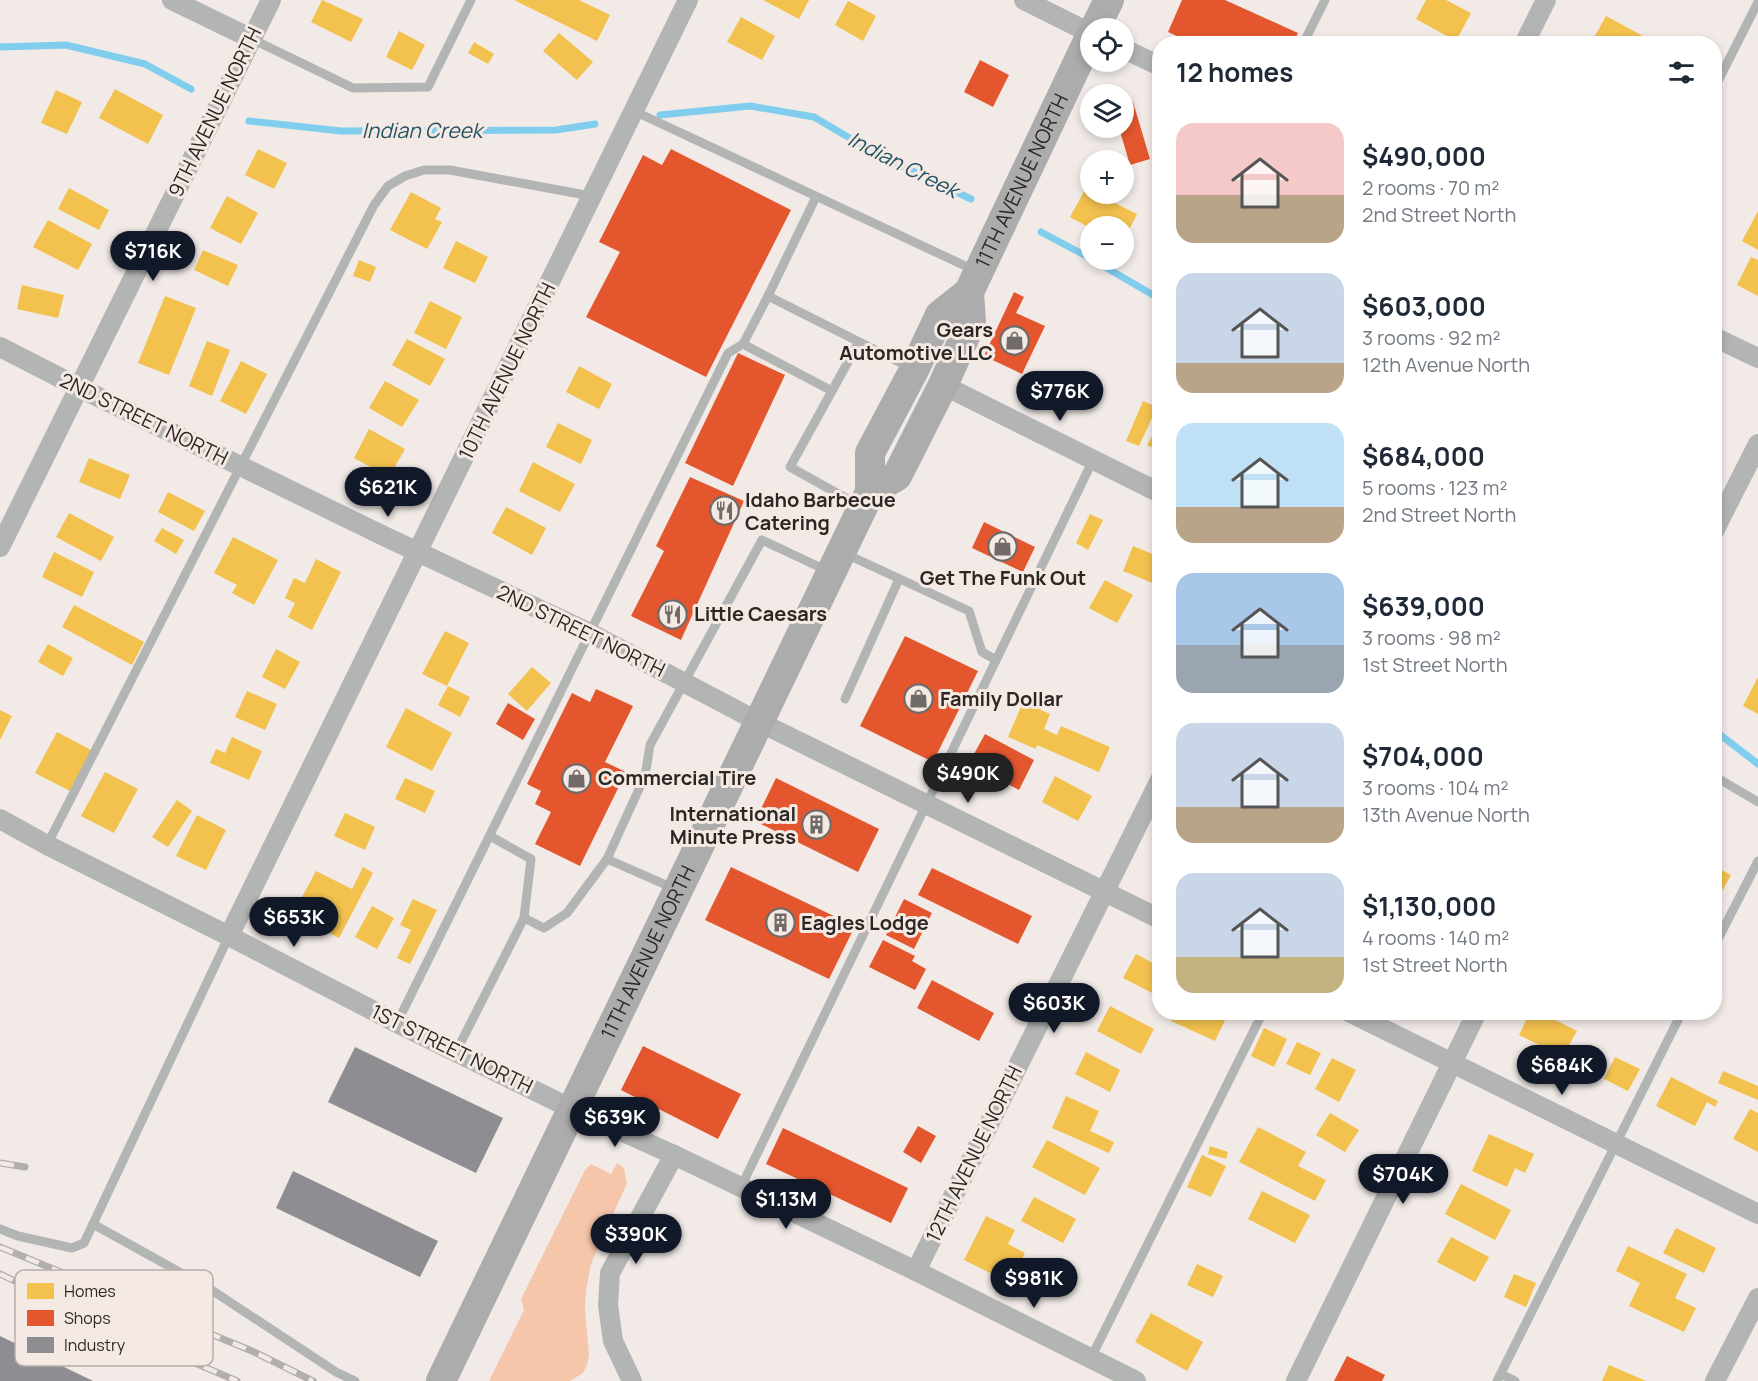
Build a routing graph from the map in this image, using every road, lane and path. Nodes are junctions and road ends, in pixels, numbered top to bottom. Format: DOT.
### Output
graph roads {
  1 [pos="172,0"];
  2 [pos="271,0"];
  3 [pos="471,0"];
  4 [pos="688,0"];
  5 [pos="1024,0"];
  6 [pos="1109,0"];
  7 [pos="1325,0"];
  8 [pos="1546,0"];
  9 [pos="1758,2"];
  10 [pos="1100,18"];
  11 [pos="1080,30"];
  12 [pos="1307,36"];
  13 [pos="1528,36"];
  14 [pos="252,39"];
  15 [pos="1134,54"];
  16 [pos="1080,56"];
  17 [pos="1152,62"];
  18 [pos="1722,73"];
  19 [pos="634,111"];
  20 [pos="593,197"];
  21 [pos="816,197"];
  22 [pos="973,282"];
  23 [pos="768,296"];
  24 [pos="1722,341"];
  25 [pos="859,342"];
  26 [pos="743,344"];
  27 [pos="0,346"];
  28 [pos="1758,358"];
  29 [pos="914,370"];
  30 [pos="943,385"];
  31 [pos="80,388"];
  32 [pos="832,391"];
  33 [pos="1758,444"];
  34 [pos="1094,460"];
  35 [pos="242,467"];
  36 [pos="1152,489"];
  37 [pos="866,500"];
  38 [pos="1722,515"];
  39 [pos="0,547"];
  40 [pos="419,552"];
  41 [pos="836,562"];
  42 [pos="899,579"];
  43 [pos="590,633"];
  44 [pos="996,660"];
  45 [pos="685,683"];
  46 [pos="845,699"];
  47 [pos="759,722"];
  48 [pos="1722,781"];
  49 [pos="1152,796"];
  50 [pos="1758,802"];
  51 [pos="926,804"];
  52 [pos="0,819"];
  53 [pos="490,836"];
  54 [pos="47,845"];
  55 [pos="607,859"];
  56 [pos="1758,861"];
  57 [pos="678,890"];
  58 [pos="1104,892"];
  59 [pos="1152,915"];
  60 [pos="524,918"];
  61 [pos="1722,931"];
  62 [pos="229,936"];
  63 [pos="1259,1020"];
  64 [pos="1365,1020"];
  65 [pos="1473,1020"];
  66 [pos="1678,1020"];
  67 [pos="397,1023"];
  68 [pos="456,1052"];
  69 [pos="1452,1063"];
  70 [pos="572,1108"];
  71 [pos="1616,1144"];
  72 [pos="674,1155"];
  73 [pos="741,1187"];
  74 [pos="1758,1214"];
  75 [pos="93,1224"];
  76 [pos="0,1229"];
  77 [pos="176,1270"];
  78 [pos="916,1271"];
  79 [pos="213,1291"];
  80 [pos="1758,1298"];
  81 [pos="1090,1358"];
  82 [pos="1499,1378"];
  83 [pos="355,1381"];
  84 [pos="441,1381"];
  85 [pos="632,1381"];
  86 [pos="1136,1381"];
  87 [pos="1296,1381"];
  88 [pos="1515,1381"];
  89 [pos="1715,1381"];
  1 -- 14 [label="street"];
  2 -- 14 [label="street, 9TH AVENUE NORTH"];
  3 -- 14 [label="lane"];
  4 -- 19 [label="street, 10TH AVENUE NORTH"];
  5 -- 11 [label="street"];
  6 -- 10 [label="main road"];
  7 -- 12 [label="lane"];
  8 -- 13 [label="street"];
  9 -- 18 [label="lane"];
  14 -- 31 [label="street, 9TH AVENUE NORTH"];
  15 -- 17 [label="street"];
  16 -- 22 [label="main road, 11TH AVENUE NORTH"];
  19 -- 20 [label="street, 10TH AVENUE NORTH"];
  19 -- 21 [label="lane"];
  20 -- 35 [label="lane"];
  20 -- 40 [label="street, 10TH AVENUE NORTH"];
  21 -- 22 [label="lane"];
  21 -- 23 [label="lane"];
  22 -- 29 [label="main road, 11TH AVENUE NORTH"];
  22 -- 30 [label="main road, 11TH AVENUE NORTH"];
  23 -- 25 [label="lane"];
  23 -- 26 [label="lane"];
  24 -- 28 [label="street"];
  25 -- 29 [label="lane"];
  25 -- 32 [label="lane"];
  26 -- 32 [label="lane"];
  26 -- 43 [label="lane"];
  27 -- 31 [label="street, 2ND STREET NORTH"];
  29 -- 37 [label="main road, 11TH AVENUE NORTH"];
  30 -- 34 [label="street"];
  30 -- 37 [label="main road, 11TH AVENUE NORTH"];
  31 -- 35 [label="street, 2ND STREET NORTH"];
  31 -- 39 [label="street, 9TH AVENUE NORTH"];
  32 -- 37 [label="lane"];
  33 -- 38 [label="street"];
  34 -- 36 [label="street"];
  34 -- 44 [label="lane"];
  35 -- 40 [label="street, 2ND STREET NORTH"];
  35 -- 54 [label="lane"];
  37 -- 41 [label="main road, 11TH AVENUE NORTH"];
  40 -- 43 [label="street, 2ND STREET NORTH"];
  40 -- 62 [label="street, 10TH AVENUE NORTH"];
  41 -- 42 [label="lane"];
  41 -- 45 [label="lane"];
  41 -- 47 [label="main road, 11TH AVENUE NORTH"];
  42 -- 44 [label="lane"];
  42 -- 46 [label="lane"];
  43 -- 45 [label="street, 2ND STREET NORTH"];
  43 -- 53 [label="lane"];
  44 -- 51 [label="lane"];
  45 -- 47 [label="street, 2ND STREET NORTH"];
  45 -- 55 [label="lane"];
  47 -- 51 [label="street, 2ND STREET NORTH"];
  47 -- 57 [label="main road, 11TH AVENUE NORTH"];
  48 -- 50 [label="lane"];
  49 -- 58 [label="street, 12TH AVENUE NORTH"];
  51 -- 58 [label="street, 2ND STREET NORTH"];
  51 -- 73 [label="lane"];
  52 -- 54 [label="street, 1ST STREET NORTH"];
  53 -- 60 [label="lane"];
  53 -- 67 [label="lane"];
  54 -- 62 [label="street, 1ST STREET NORTH"];
  55 -- 57 [label="lane"];
  55 -- 60 [label="lane"];
  56 -- 61 [label="lane"];
  57 -- 70 [label="main road, 11TH AVENUE NORTH"];
  58 -- 59 [label="street, 2ND STREET NORTH"];
  58 -- 78 [label="street, 12TH AVENUE NORTH"];
  60 -- 68 [label="lane"];
  62 -- 67 [label="street, 1ST STREET NORTH"];
  62 -- 75 [label="lane"];
  63 -- 81 [label="lane"];
  64 -- 69 [label="street"];
  65 -- 69 [label="street"];
  66 -- 71 [label="lane"];
  67 -- 68 [label="street, 1ST STREET NORTH"];
  68 -- 70 [label="street, 1ST STREET NORTH"];
  69 -- 71 [label="street"];
  69 -- 87 [label="street"];
  70 -- 72 [label="street, 1ST STREET NORTH"];
  70 -- 84 [label="main road, 11TH AVENUE NORTH"];
  71 -- 74 [label="street"];
  71 -- 82 [label="lane"];
  72 -- 73 [label="street, 1ST STREET NORTH"];
  72 -- 85 [label="street"];
  73 -- 78 [label="street, 1ST STREET NORTH"];
  75 -- 76 [label="lane"];
  75 -- 77 [label="lane"];
  78 -- 81 [label="street, 1ST STREET NORTH"];
  79 -- 83 [label="lane"];
  80 -- 89 [label="street"];
  81 -- 86 [label="street, 1ST STREET NORTH"];
  82 -- 88 [label="lane"];
}
